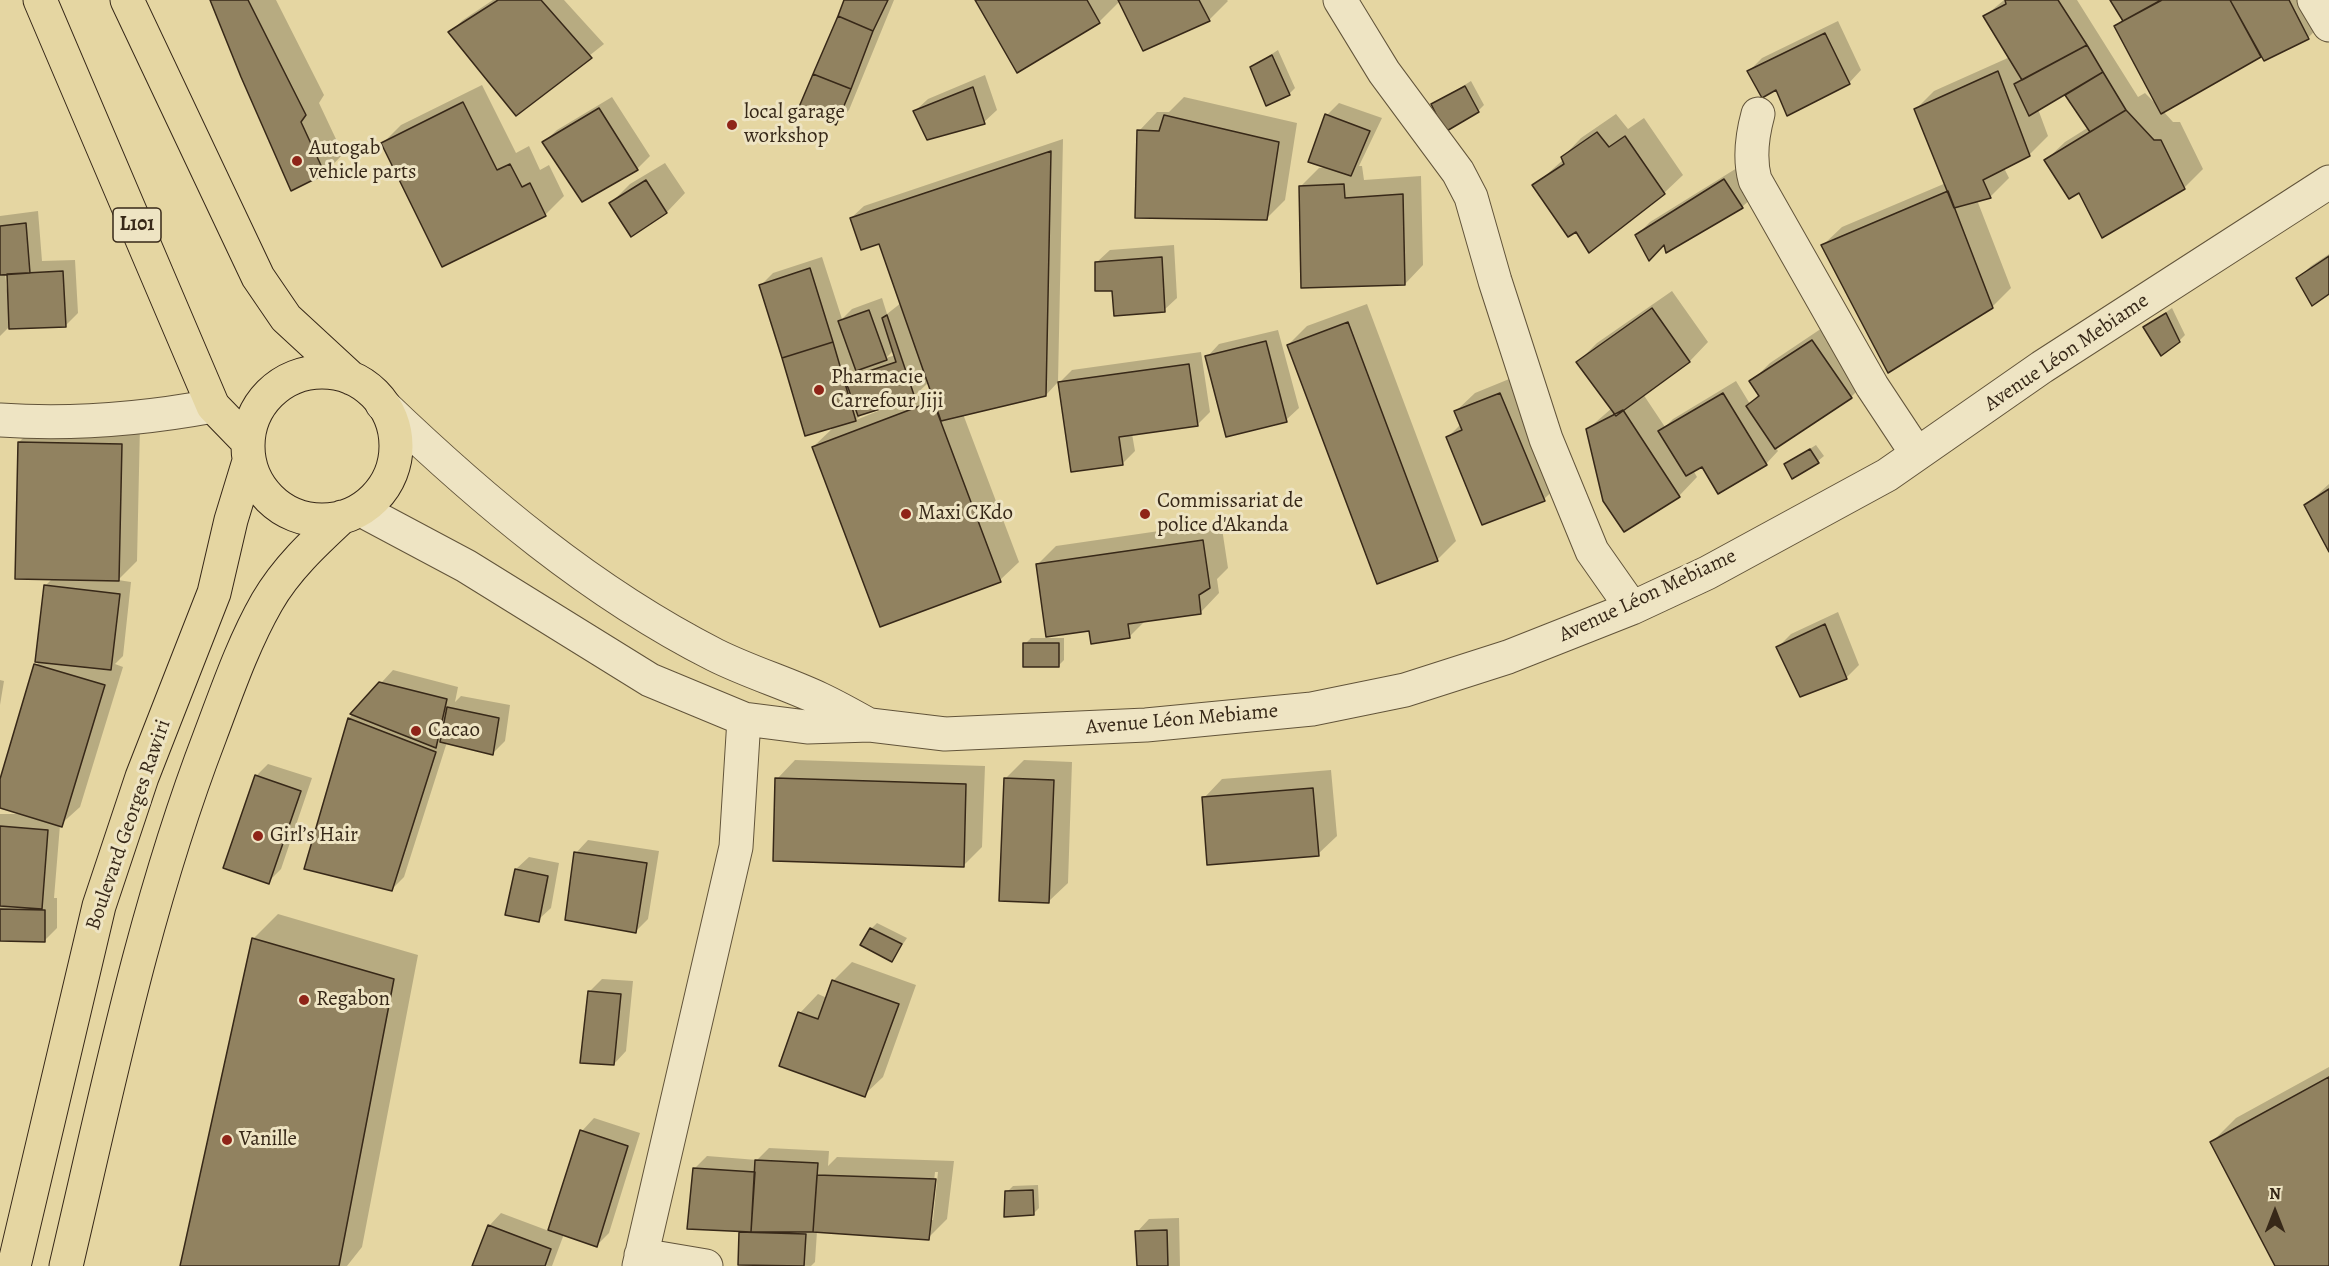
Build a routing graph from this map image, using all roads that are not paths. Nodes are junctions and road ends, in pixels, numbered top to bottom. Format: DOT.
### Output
graph roads {
  1 [pos="40,0"];
  2 [pos="127,0"];
  3 [pos="1340,0"];
  4 [pos="2314,0"];
  5 [pos="2329,25"];
  6 [pos="1758,114"];
  7 [pos="2329,182"];
  8 [pos="351,378"];
  9 [pos="382,404"];
  10 [pos="213,406"];
  11 [pos="0,420"];
  12 [pos="248,451"];
  13 [pos="1917,454"];
  14 [pos="351,513"];
  15 [pos="1632,608"];
  16 [pos="744,719"];
  17 [pos="870,725"];
  18 [pos="640,1261"];
  19 [pos="14,1266"];
  20 [pos="66,1266"];
  21 [pos="706,1266"];
  1 -- 10 [label="main road, L101"];
  2 -- 8 [label="main road"];
  3 -- 15 [label="street"];
  4 -- 5 [label="street"];
  6 -- 13 [label="street"];
  7 -- 13 [label="street, Avenue Léon Mebiame"];
  8 -- 9 [label="main road"];
  8 -- 12 [label="main road"];
  9 -- 14 [label="main road"];
  9 -- 17 [label="street"];
  10 -- 11 [label="street"];
  10 -- 12 [label="main road, L101"];
  12 -- 14 [label="main road, L101"];
  12 -- 19 [label="main road, Boulevard Georges Rawiri"];
  13 -- 15 [label="street, Avenue Léon Mebiame"];
  14 -- 16 [label="street"];
  14 -- 20 [label="main road"];
  15 -- 17 [label="street, Avenue Léon Mebiame"];
  16 -- 17 [label="street"];
  16 -- 18 [label="street"];
  18 -- 21 [label="street"];
}
